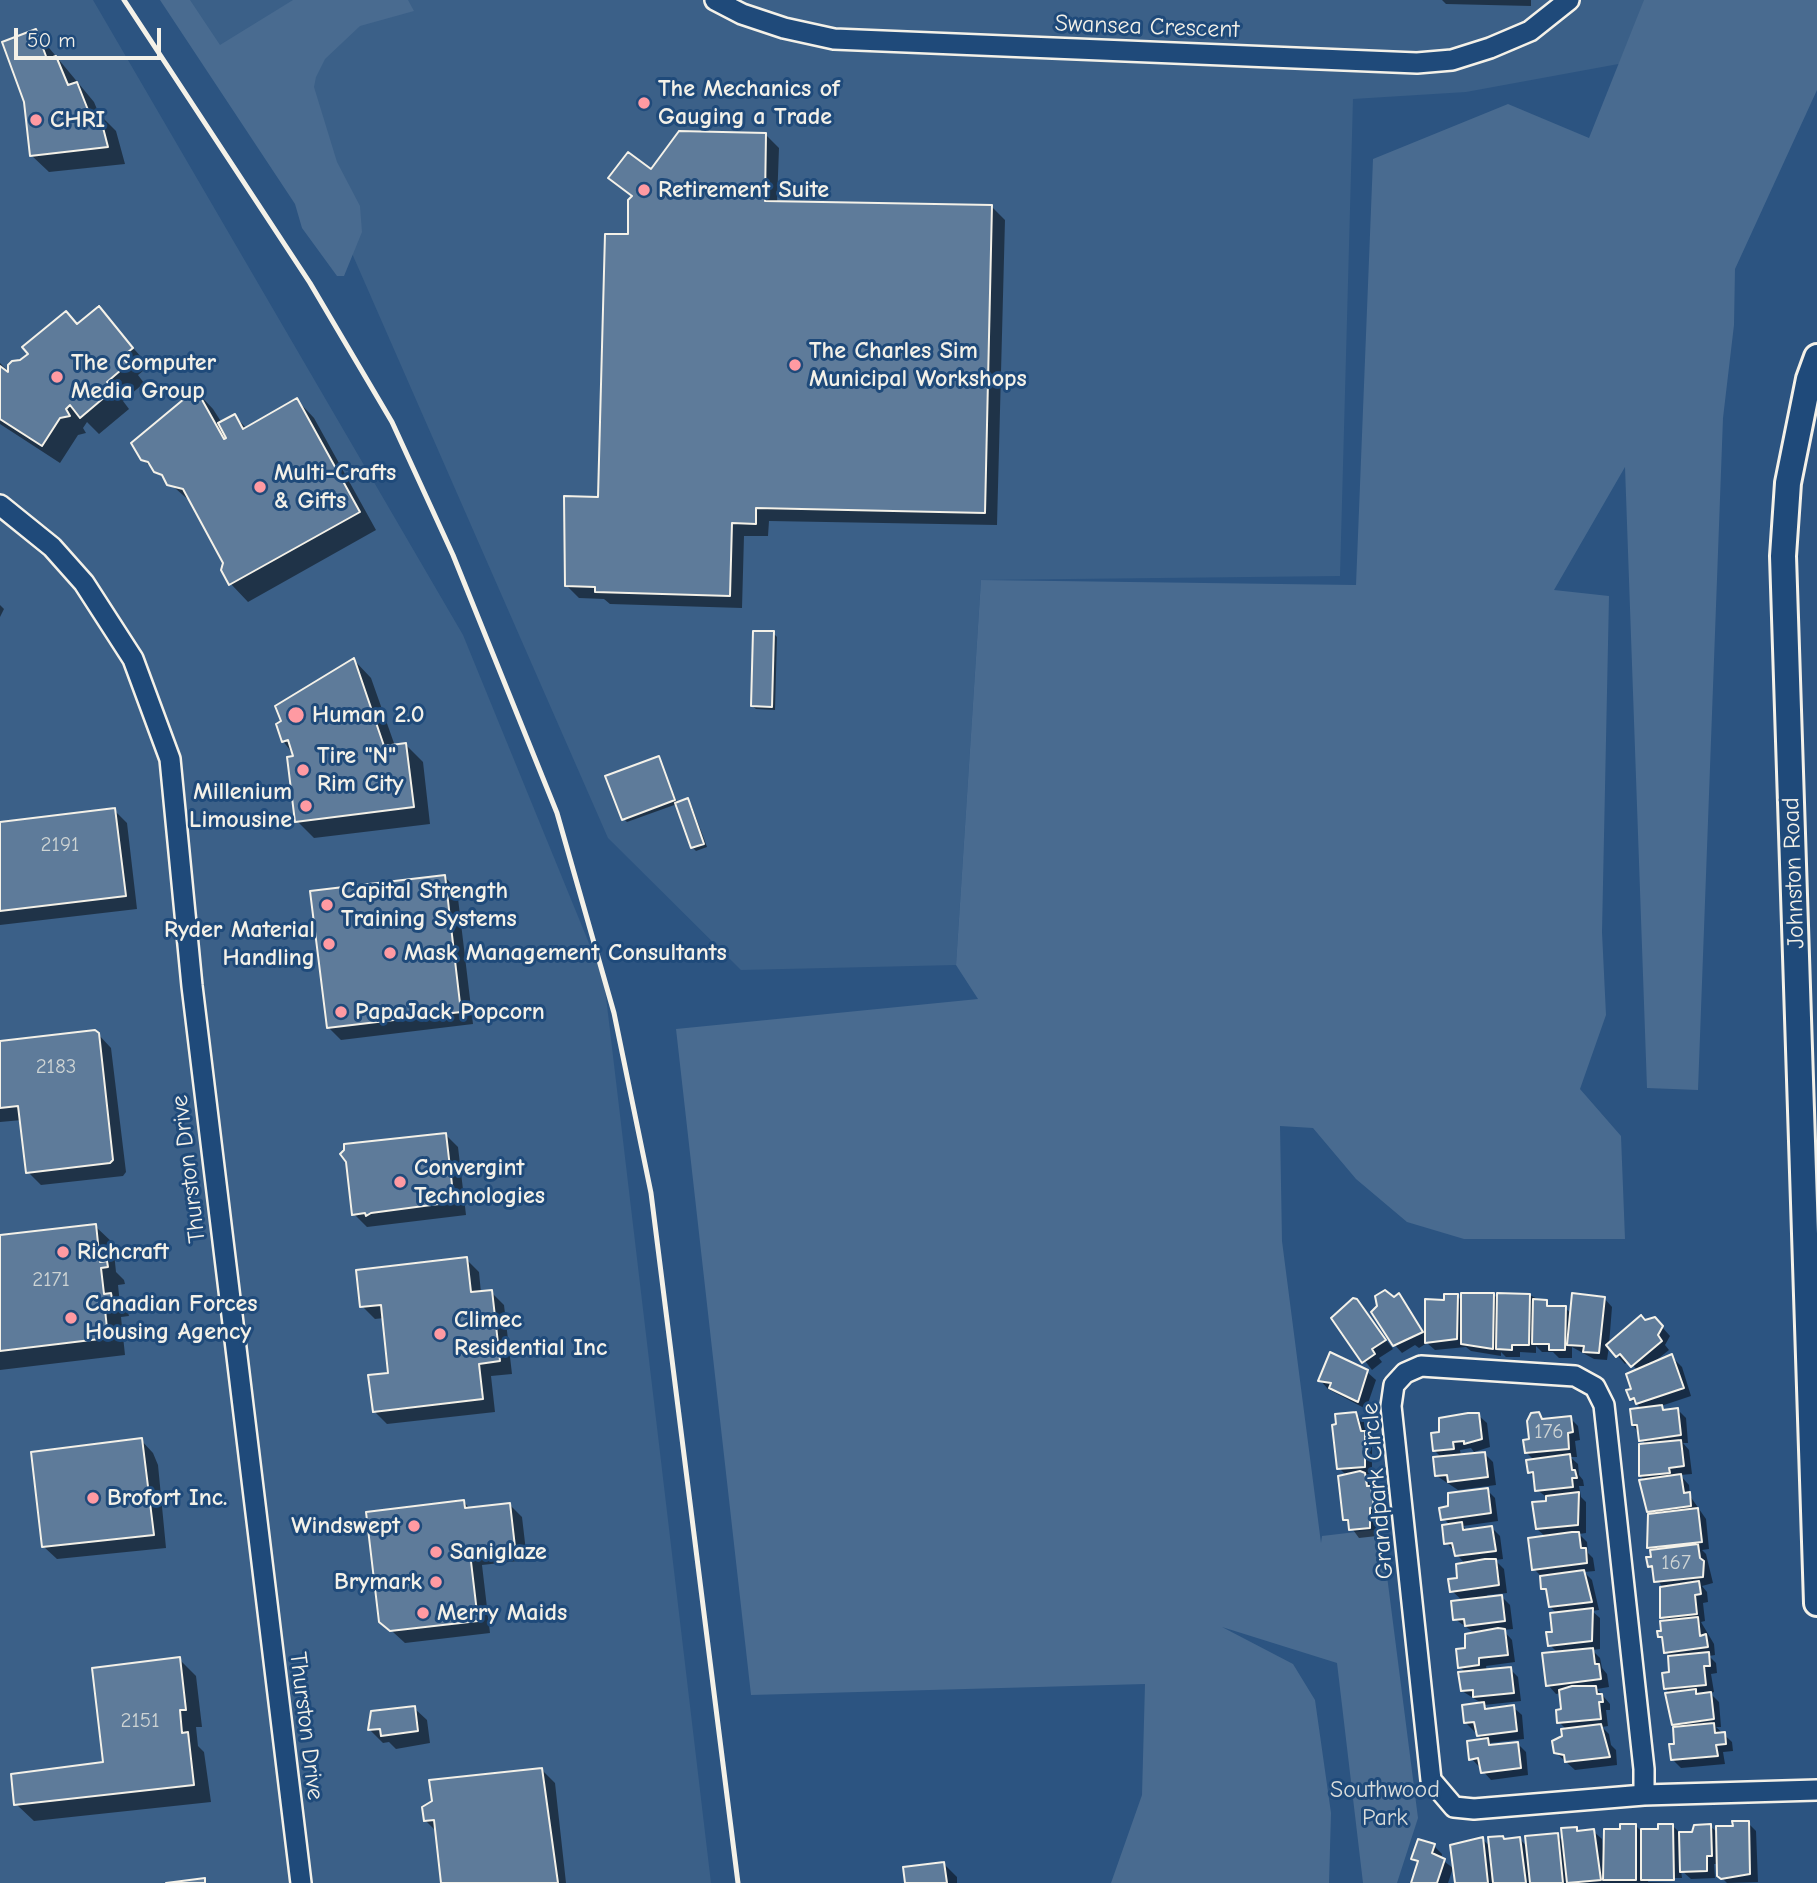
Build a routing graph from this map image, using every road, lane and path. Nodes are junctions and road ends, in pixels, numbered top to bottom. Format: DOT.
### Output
graph roads {
  1 [pos="715,0"];
  2 [pos="1569,0"];
  3 [pos="1817,356"];
  4 [pos="0,505"];
  5 [pos="1817,1603"];
  6 [pos="1817,1790"];
  7 [pos="1644,1795"];
  8 [pos="301,1883"];
  1 -- 2 [label="street, Swansea Crescent"];
  3 -- 5 [label="street, Johnston Road"];
  4 -- 8 [label="street, Thurston Drive"];
  6 -- 7 [label="street, Grandpark Circle"];
  7 -- 7 [label="street, Grandpark Circle"];
}
